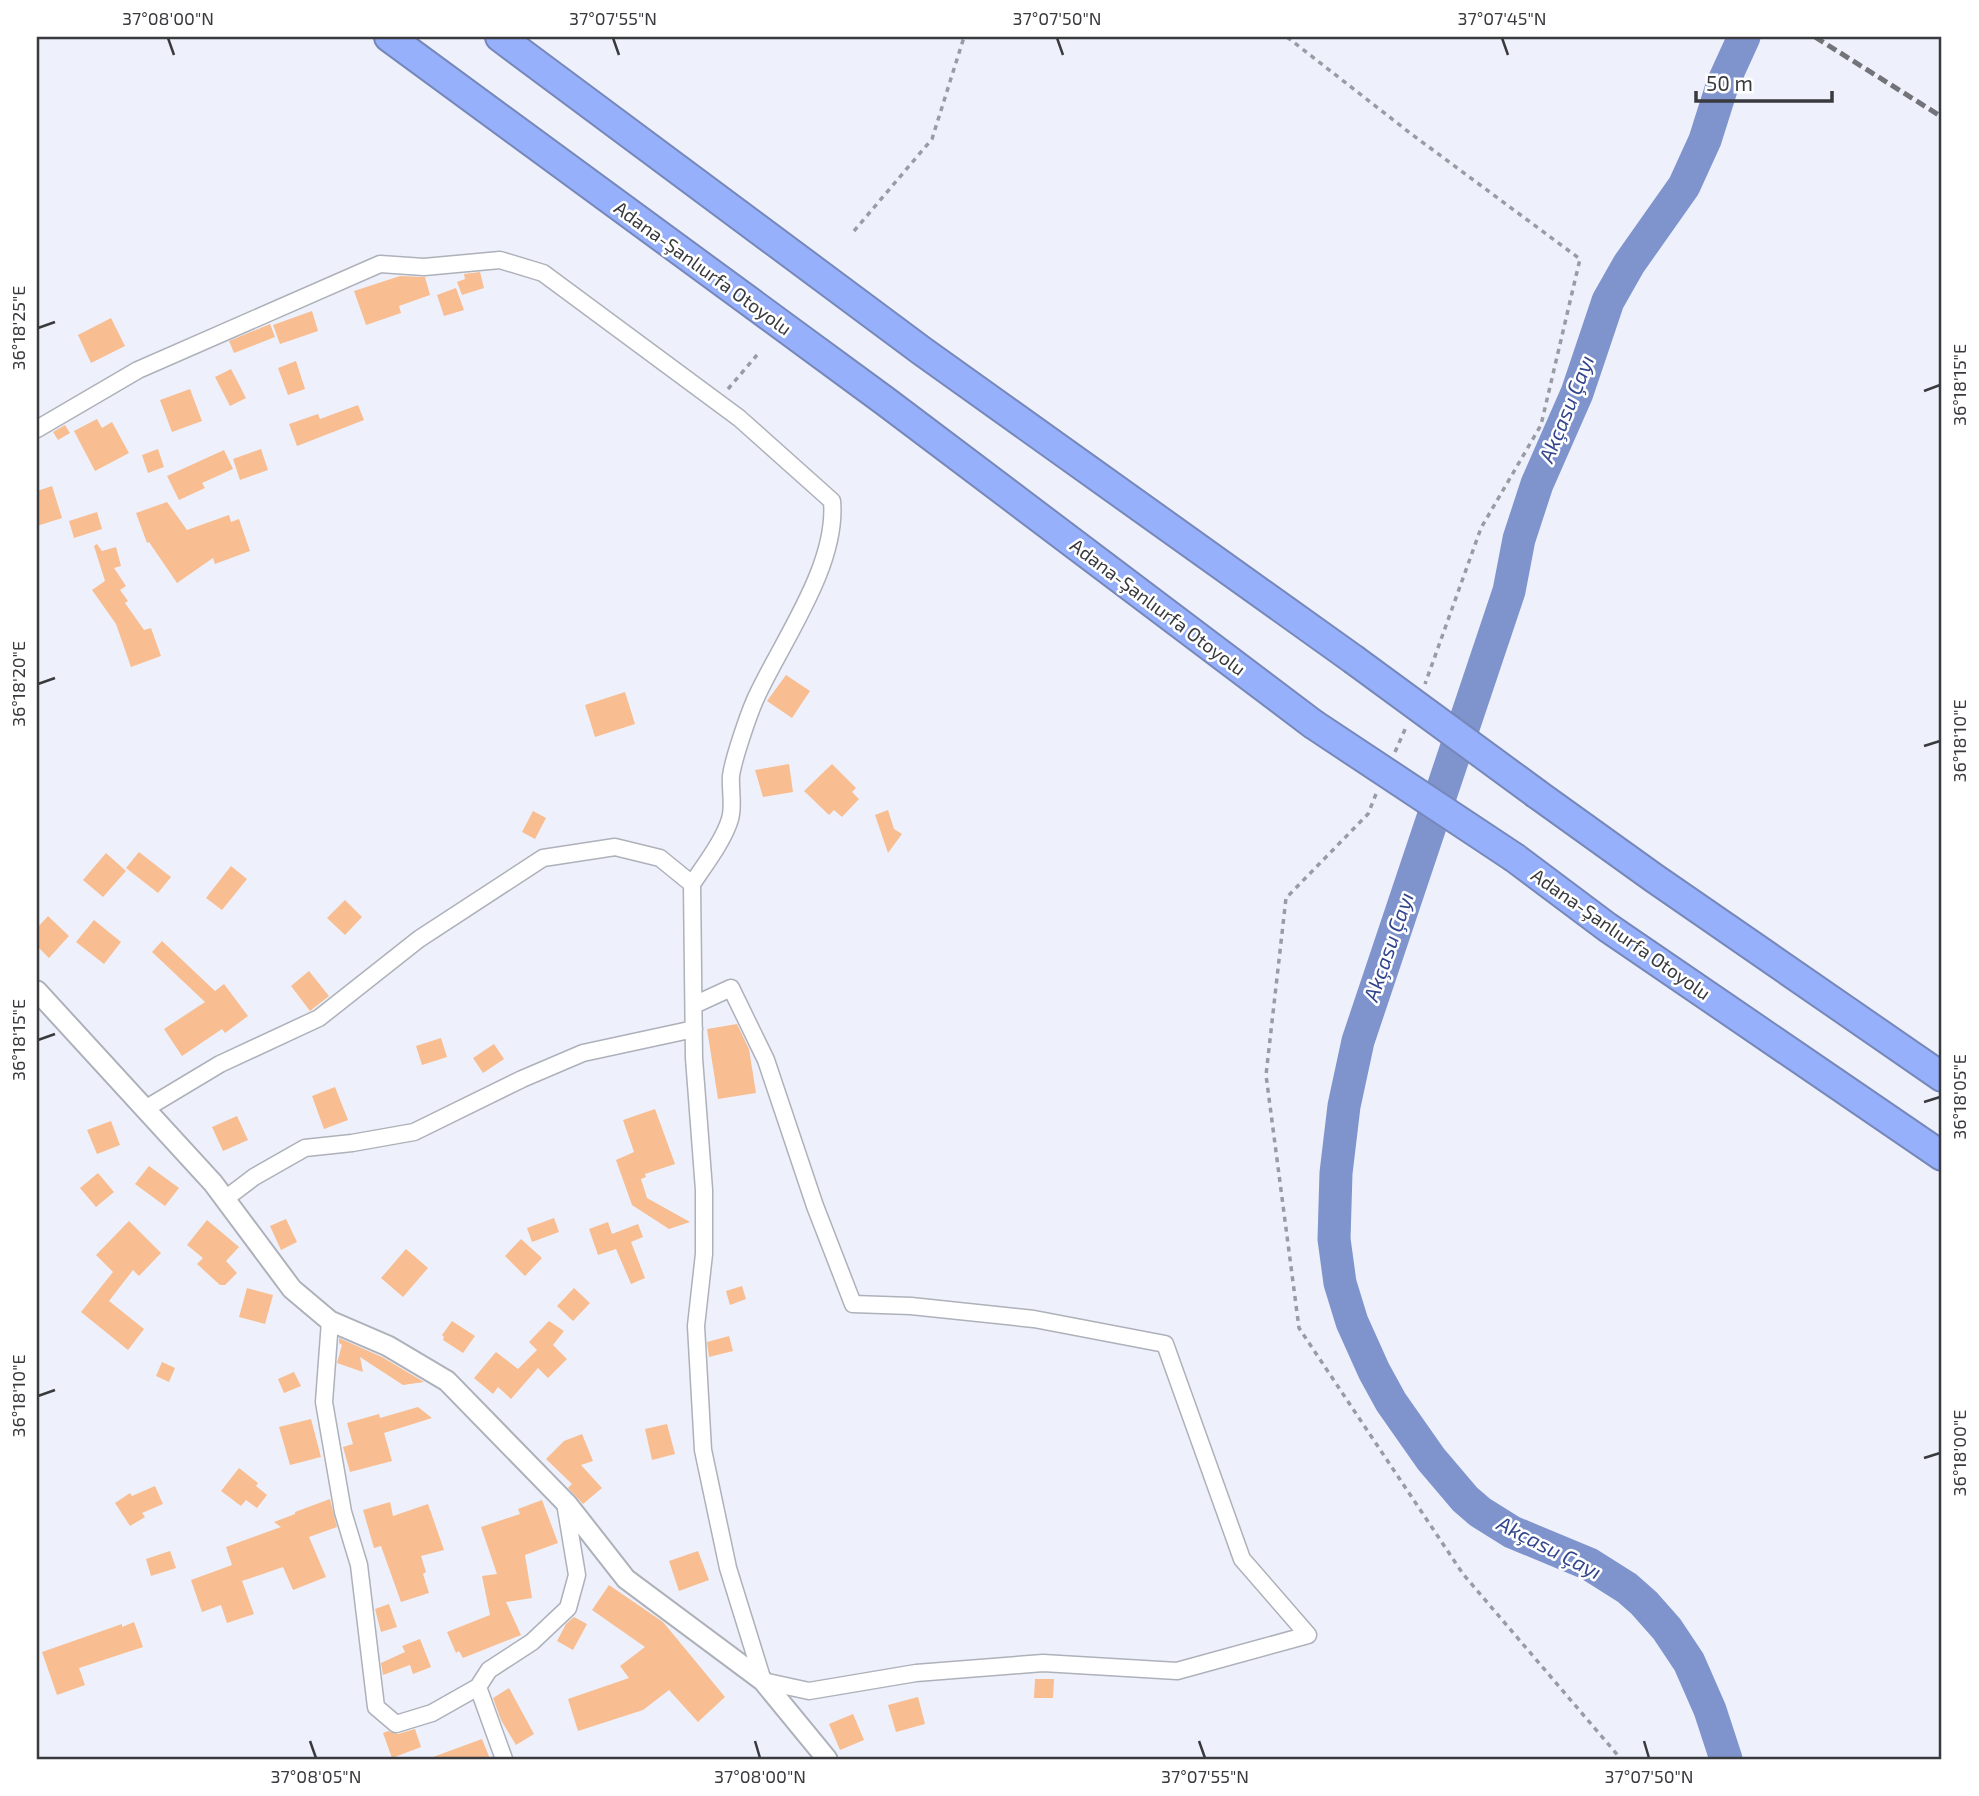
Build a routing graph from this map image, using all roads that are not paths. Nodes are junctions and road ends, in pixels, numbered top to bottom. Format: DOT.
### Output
graph roads {
  1 [pos="389,37"];
  2 [pos="500,37"];
  3 [pos="37,429"];
  4 [pos="692,884"];
  5 [pos="37,991"];
  6 [pos="694,1006"];
  7 [pos="694,1029"];
  8 [pos="1942,1077"];
  9 [pos="145,1109"];
  10 [pos="1942,1156"];
  11 [pos="225,1199"];
  12 [pos="330,1321"];
  13 [pos="565,1503"];
  14 [pos="763,1681"];
  15 [pos="478,1687"];
  16 [pos="504,1759"];
  17 [pos="827,1759"];
  1 -- 10 [label="highway, Adana-Şanlıurfa Otoyolu, bridge"];
  2 -- 8 [label="highway, bridge"];
  3 -- 4 [label="street"];
  4 -- 6 [label="street"];
  4 -- 9 [label="street"];
  5 -- 9 [label="street"];
  6 -- 7 [label="street"];
  6 -- 14 [label="street"];
  7 -- 11 [label="street"];
  7 -- 14 [label="street"];
  9 -- 11 [label="street"];
  11 -- 12 [label="street"];
  12 -- 13 [label="street"];
  12 -- 15 [label="street"];
  13 -- 14 [label="street"];
  13 -- 15 [label="street"];
  14 -- 17 [label="street"];
  15 -- 16 [label="street"];
}
